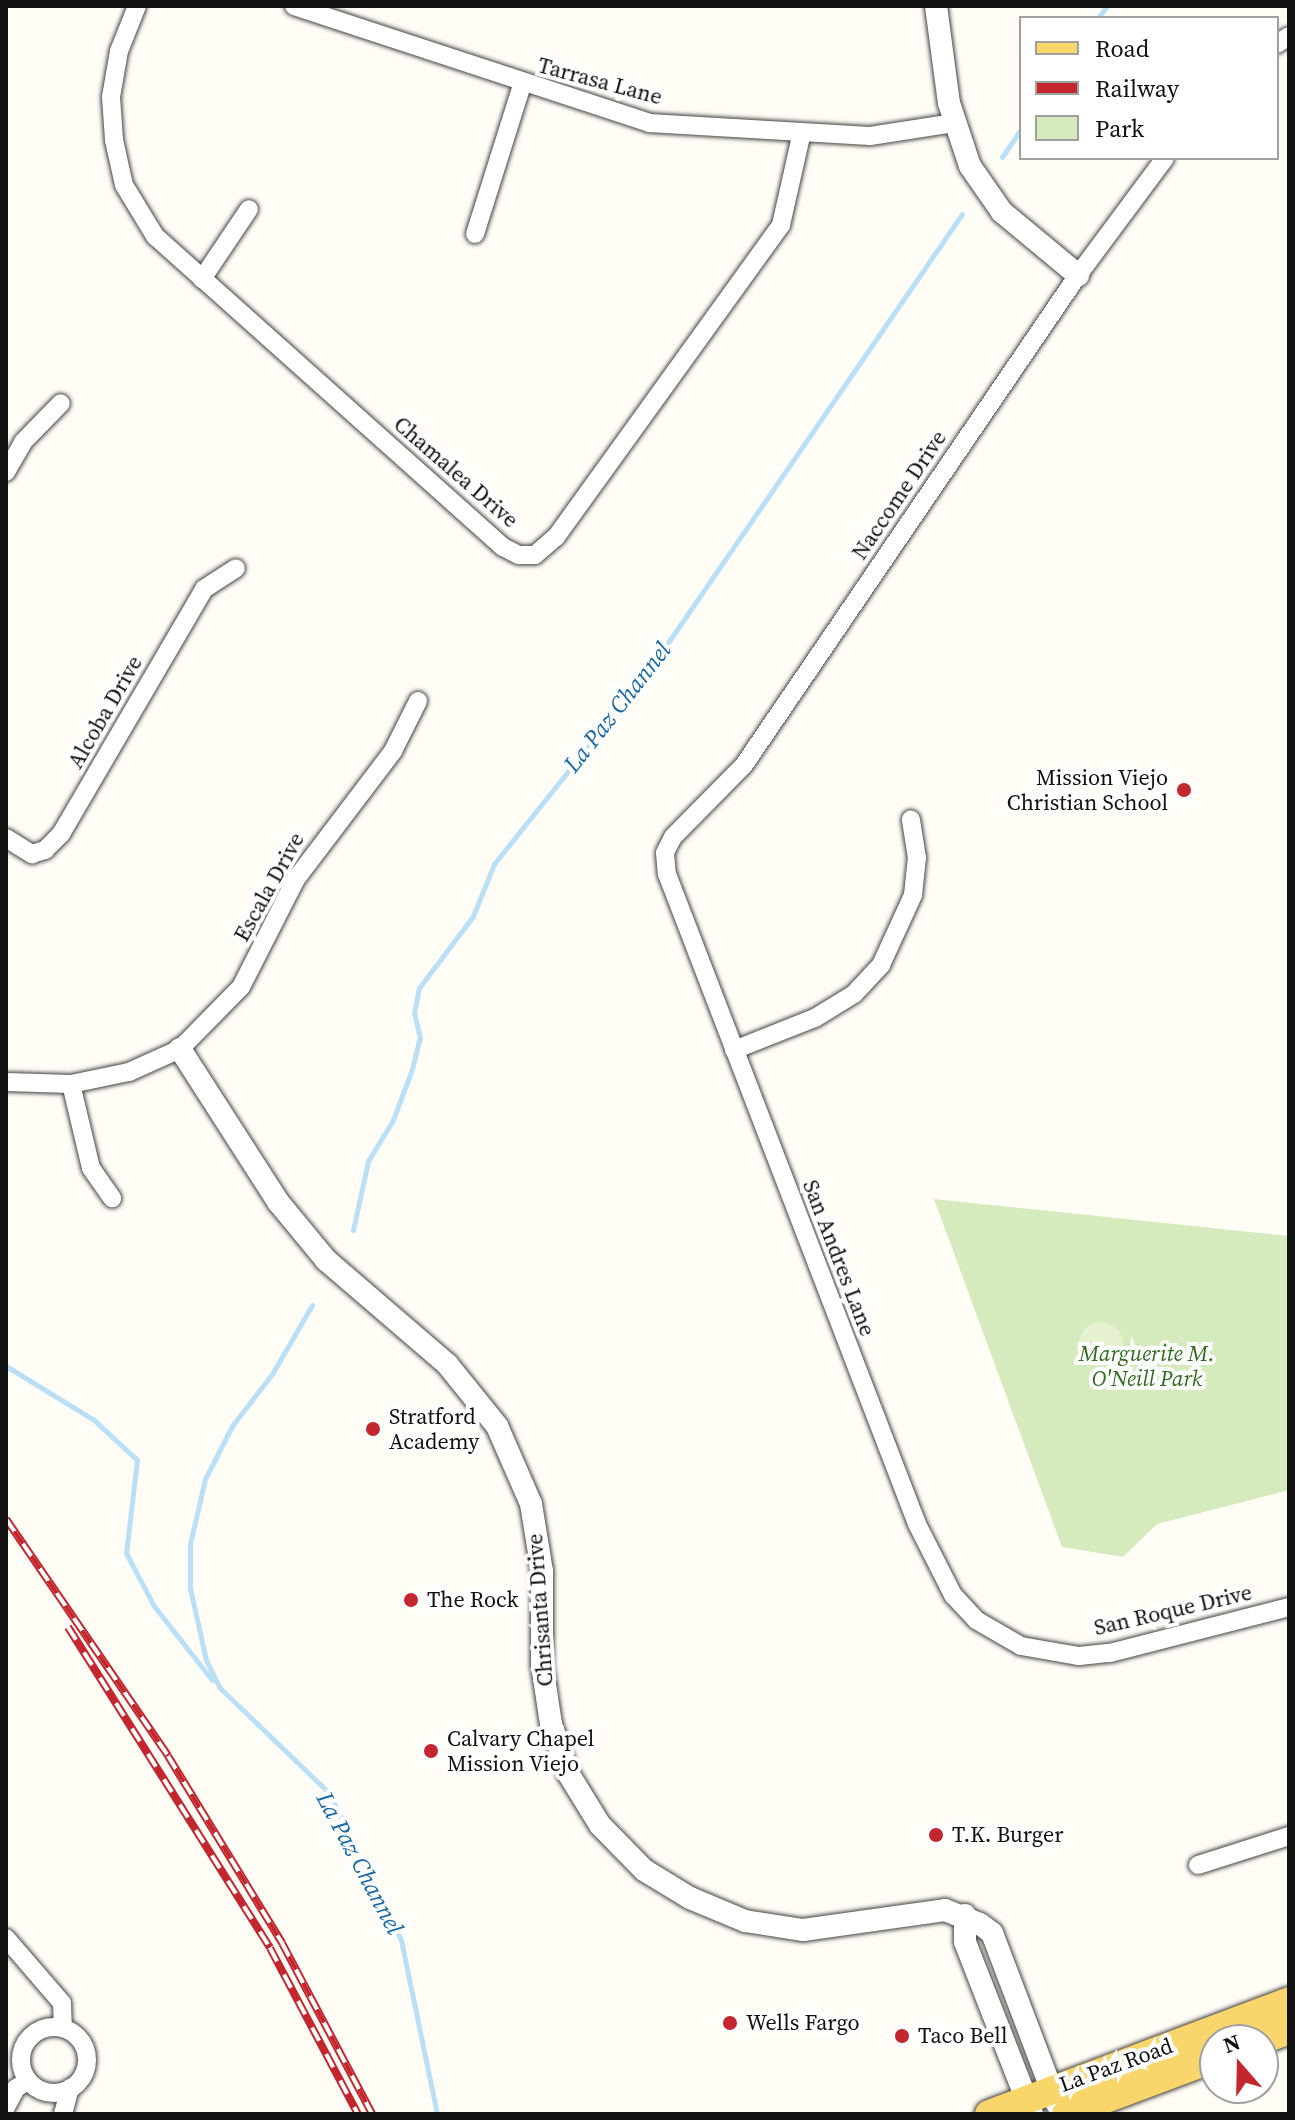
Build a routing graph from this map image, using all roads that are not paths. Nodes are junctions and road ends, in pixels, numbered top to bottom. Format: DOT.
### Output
graph roads {
  1 [pos="137,6"];
  2 [pos="294,6"];
  3 [pos="936,6"];
  4 [pos="522,85"];
  5 [pos="954,123"];
  6 [pos="802,132"];
  7 [pos="1164,160"];
  8 [pos="249,209"];
  9 [pos="475,234"];
  10 [pos="1078,275"];
  11 [pos="202,279"];
  12 [pos="61,403"];
  13 [pos="6,472"];
  14 [pos="236,568"];
  15 [pos="418,701"];
  16 [pos="911,819"];
  17 [pos="6,838"];
  18 [pos="665,853"];
  19 [pos="180,1049"];
  20 [pos="734,1050"];
  21 [pos="6,1082"];
  22 [pos="71,1084"];
  23 [pos="112,1198"];
  24 [pos="1289,1607"];
  25 [pos="1021,1646"];
  26 [pos="1289,1836"];
  27 [pos="1198,1865"];
  28 [pos="6,1938"];
  29 [pos="1289,2001"];
  30 [pos="63,2028"];
  31 [pos="14,2056"];
  32 [pos="1199,2063"];
  33 [pos="28,2081"];
  34 [pos="70,2088"];
  35 [pos="1047,2106"];
  36 [pos="6,2107"];
  37 [pos="63,2114"];
  38 [pos="989,2114"];
  1 -- 11 [label="street, Chamalea Drive"];
  2 -- 4 [label="street, Tarrasa Lane"];
  3 -- 5 [label="street"];
  4 -- 6 [label="street, Tarrasa Lane"];
  4 -- 9 [label="street"];
  5 -- 6 [label="street, Tarrasa Lane"];
  5 -- 10 [label="street"];
  6 -- 11 [label="street, Chamalea Drive"];
  7 -- 10 [label="street, Naccome Drive"];
  8 -- 11 [label="street"];
  10 -- 18 [label="street, Naccome Drive"];
  12 -- 13 [label="street"];
  14 -- 17 [label="street, Alcoba Drive"];
  15 -- 19 [label="street, Escala Drive"];
  16 -- 20 [label="street"];
  18 -- 20 [label="street, San Andres Lane"];
  19 -- 22 [label="street"];
  19 -- 35 [label="street, Chrisanta Drive"];
  20 -- 25 [label="street, San Andres Lane"];
  21 -- 22 [label="street"];
  22 -- 23 [label="street"];
  24 -- 25 [label="street, San Roque Drive"];
  26 -- 27 [label="street"];
  28 -- 30 [label="street"];
  29 -- 35 [label="main road, La Paz Road"];
  30 -- 31 [label="street"];
  30 -- 34 [label="street"];
  31 -- 33 [label="street"];
  32 -- 35 [label="main road, La Paz Road"];
  33 -- 34 [label="street"];
  33 -- 36 [label="street"];
  34 -- 37 [label="street"];
  35 -- 38 [label="main road, La Paz Road"];
}
